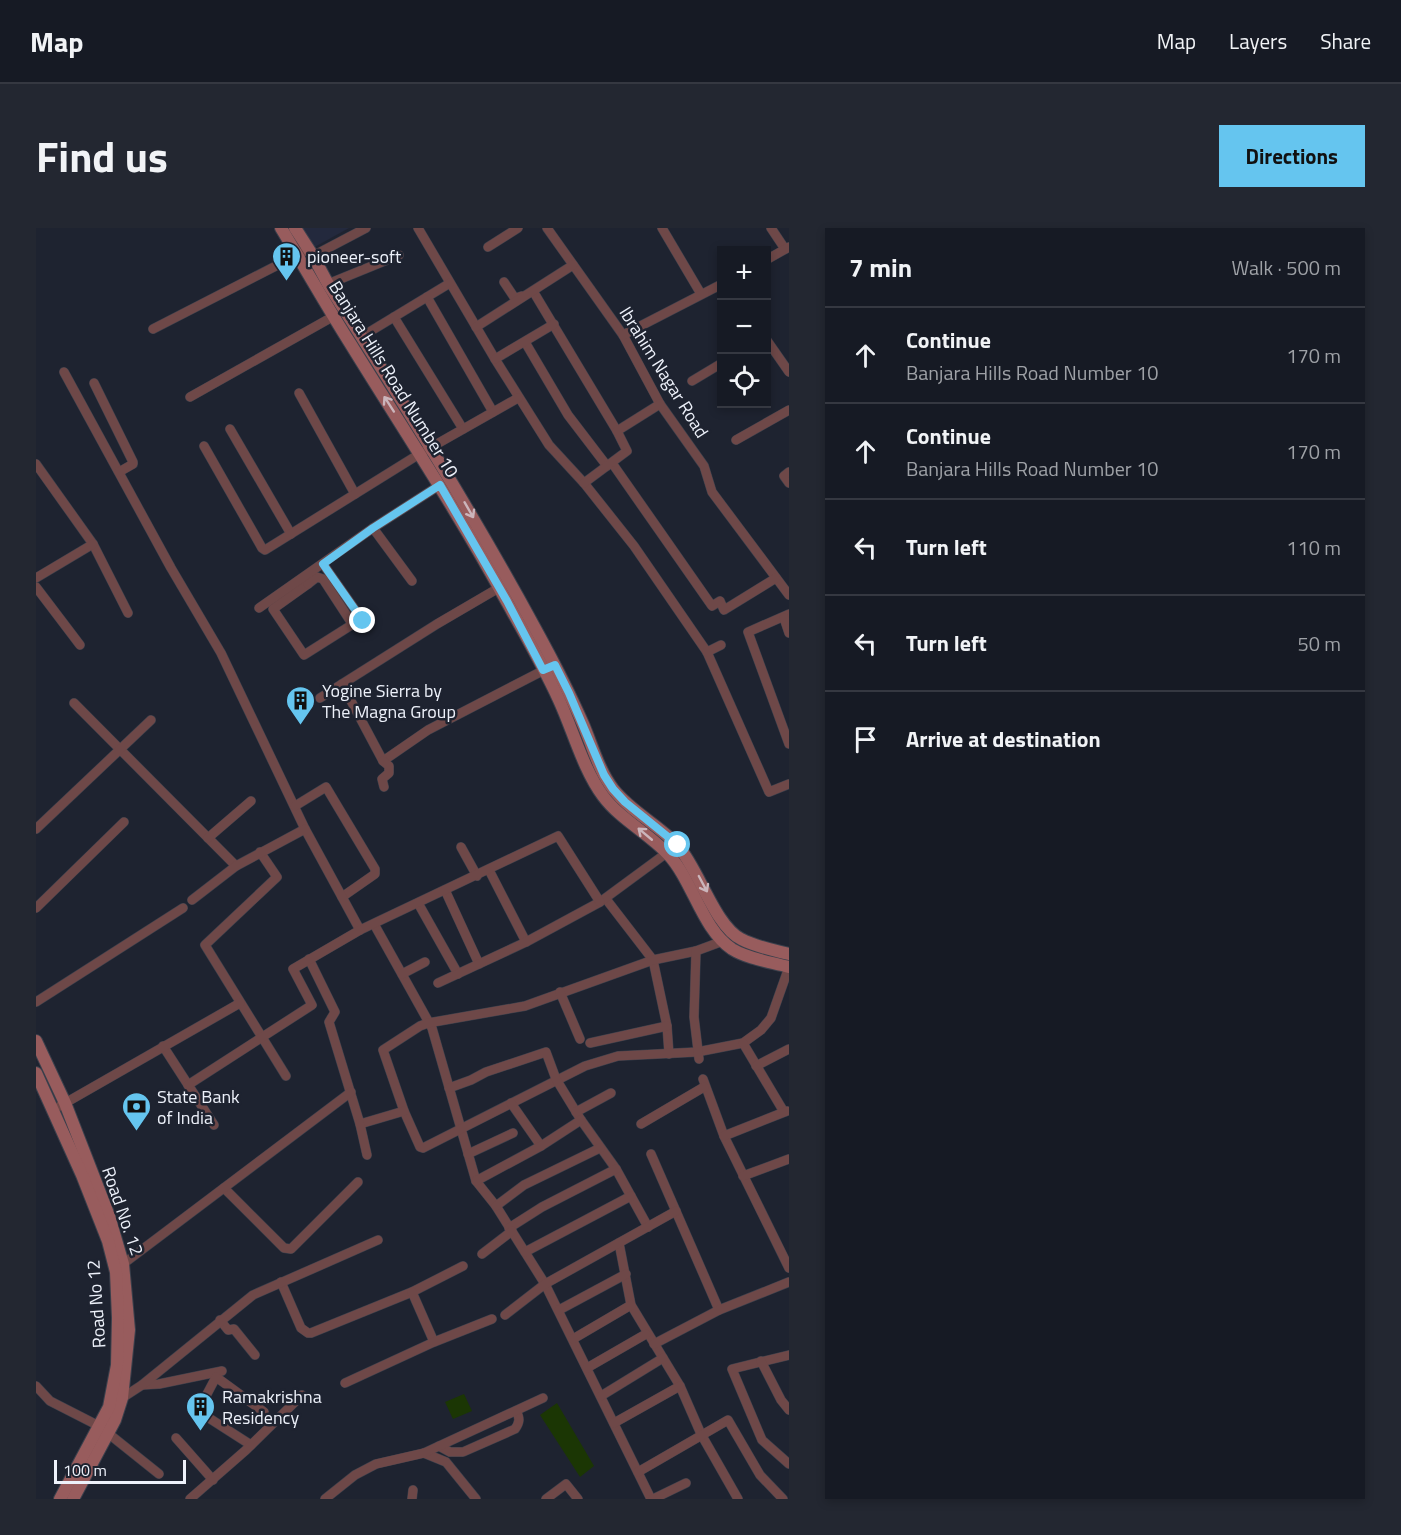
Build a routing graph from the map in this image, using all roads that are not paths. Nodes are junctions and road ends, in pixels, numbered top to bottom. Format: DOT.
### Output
graph roads {
  1 [pos="281,228"];
  2 [pos="295,228"];
  3 [pos="366,228"];
  4 [pos="418,228"];
  5 [pos="518,228"];
  6 [pos="547,228"];
  7 [pos="662,228"];
  8 [pos="771,228"];
  9 [pos="488,247"];
  10 [pos="787,248"];
  11 [pos="307,254"];
  12 [pos="399,255"];
  13 [pos="771,257"];
  14 [pos="572,263"];
  15 [pos="504,282"];
  16 [pos="450,283"];
  17 [pos="328,284"];
  18 [pos="717,286"];
  19 [pos="533,291"];
  20 [pos="701,294"];
  21 [pos="427,297"];
  22 [pos="334,316"];
  23 [pos="394,317"];
  24 [pos="554,324"];
  25 [pos="476,327"];
  26 [pos="153,329"];
  27 [pos="623,334"];
  28 [pos="361,337"];
  29 [pos="525,342"];
  30 [pos="771,346"];
  31 [pos="495,359"];
  32 [pos="717,366"];
  33 [pos="64,372"];
  34 [pos="789,372"];
  35 [pos="692,381"];
  36 [pos="94,384"];
  37 [pos="299,393"];
  38 [pos="190,397"];
  39 [pos="518,398"];
  40 [pos="660,404"];
  41 [pos="789,410"];
  42 [pos="493,412"];
  43 [pos="230,429"];
  44 [pos="463,429"];
  45 [pos="616,431"];
  46 [pos="735,440"];
  47 [pos="204,446"];
  48 [pos="425,450"];
  49 [pos="36,464"];
  50 [pos="609,465"];
  51 [pos="119,472"];
  52 [pos="584,483"];
  53 [pos="440,485"];
  54 [pos="355,494"];
  55 [pos="373,528"];
  56 [pos="291,534"];
  57 [pos="93,544"];
  58 [pos="323,564"];
  59 [pos="36,578"];
  60 [pos="776,578"];
  61 [pos="306,581"];
  62 [pos="412,581"];
  63 [pos="505,585"];
  64 [pos="36,587"];
  65 [pos="789,595"];
  66 [pos="259,609"];
  67 [pos="128,613"];
  68 [pos="786,616"];
  69 [pos="359,622"];
  70 [pos="789,633"];
  71 [pos="80,645"];
  72 [pos="721,645"];
  73 [pos="707,652"];
  74 [pos="549,668"];
  75 [pos="342,684"];
  76 [pos="320,698"];
  77 [pos="74,703"];
  78 [pos="151,720"];
  79 [pos="789,744"];
  80 [pos="120,749"];
  81 [pos="383,761"];
  82 [pos="789,784"];
  83 [pos="384,787"];
  84 [pos="252,801"];
  85 [pos="295,806"];
  86 [pos="124,822"];
  87 [pos="36,829"];
  88 [pos="306,829"];
  89 [pos="208,838"];
  90 [pos="678,845"];
  91 [pos="461,847"];
  92 [pos="260,852"];
  93 [pos="667,853"];
  94 [pos="236,866"];
  95 [pos="489,870"];
  96 [pos="477,876"];
  97 [pos="445,890"];
  98 [pos="342,897"];
  99 [pos="192,900"];
  100 [pos="603,900"];
  101 [pos="418,903"];
  102 [pos="36,908"];
  103 [pos="183,908"];
  104 [pos="374,924"];
  105 [pos="360,930"];
  106 [pos="723,941"];
  107 [pos="525,942"];
  108 [pos="696,951"];
  109 [pos="789,954"];
  110 [pos="309,959"];
  111 [pos="653,960"];
  112 [pos="425,962"];
  113 [pos="479,964"];
  114 [pos="789,967"];
  115 [pos="402,974"];
  116 [pos="458,974"];
  117 [pos="438,983"];
  118 [pos="560,992"];
  119 [pos="36,1002"];
  120 [pos="240,1003"];
  121 [pos="428,1023"];
  122 [pos="667,1026"];
  123 [pos="260,1037"];
  124 [pos="580,1039"];
  125 [pos="36,1041"];
  126 [pos="590,1042"];
  127 [pos="743,1043"];
  128 [pos="163,1046"];
  129 [pos="789,1049"];
  130 [pos="669,1054"];
  131 [pos="698,1056"];
  132 [pos="756,1066"];
  133 [pos="286,1076"];
  134 [pos="37,1077"];
  135 [pos="556,1079"];
  136 [pos="188,1085"];
  137 [pos="449,1088"];
  138 [pos="351,1092"];
  139 [pos="611,1093"];
  140 [pos="65,1103"];
  141 [pos="511,1103"];
  142 [pos="53,1110"];
  143 [pos="404,1111"];
  144 [pos="786,1112"];
  145 [pos="578,1116"];
  146 [pos="360,1124"];
  147 [pos="641,1124"];
  148 [pos="214,1125"];
  149 [pos="461,1128"];
  150 [pos="513,1133"];
  151 [pos="724,1136"];
  152 [pos="541,1146"];
  153 [pos="600,1148"];
  154 [pos="468,1154"];
  155 [pos="651,1154"];
  156 [pos="367,1155"];
  157 [pos="789,1159"];
  158 [pos="616,1169"];
  159 [pos="743,1176"];
  160 [pos="476,1181"];
  161 [pos="358,1182"];
  162 [pos="224,1188"];
  163 [pos="631,1196"];
  164 [pos="496,1206"];
  165 [pos="676,1211"];
  166 [pos="648,1227"];
  167 [pos="511,1229"];
  168 [pos="378,1240"];
  169 [pos="619,1243"];
  170 [pos="525,1252"];
  171 [pos="482,1254"];
  172 [pos="123,1264"];
  173 [pos="463,1266"];
  174 [pos="789,1268"];
  175 [pos="626,1274"];
  176 [pos="281,1282"];
  177 [pos="789,1282"];
  178 [pos="545,1284"];
  179 [pos="412,1292"];
  180 [pos="631,1305"];
  181 [pos="559,1310"];
  182 [pos="719,1310"];
  183 [pos="505,1315"];
  184 [pos="492,1319"];
  185 [pos="220,1320"];
  186 [pos="646,1334"];
  187 [pos="573,1339"];
  188 [pos="434,1342"];
  189 [pos="654,1344"];
  190 [pos="255,1355"];
  191 [pos="789,1355"];
  192 [pos="663,1358"];
  193 [pos="761,1361"];
  194 [pos="587,1368"];
  195 [pos="222,1371"];
  196 [pos="345,1383"];
  197 [pos="142,1385"];
  198 [pos="36,1386"];
  199 [pos="680,1386"];
  200 [pos="302,1395"];
  201 [pos="601,1396"];
  202 [pos="122,1398"];
  203 [pos="543,1398"];
  204 [pos="789,1410"];
  205 [pos="516,1411"];
  206 [pos="270,1416"];
  207 [pos="614,1423"];
  208 [pos="104,1431"];
  209 [pos="701,1434"];
  210 [pos="176,1438"];
  211 [pos="251,1445"];
  212 [pos="439,1446"];
  213 [pos="424,1453"];
  214 [pos="789,1464"];
  215 [pos="638,1472"];
  216 [pos="159,1474"];
  217 [pos="213,1480"];
  218 [pos="686,1483"];
  219 [pos="60,1499"];
  220 [pos="73,1499"];
  221 [pos="190,1499"];
  222 [pos="325,1499"];
  223 [pos="476,1499"];
  224 [pos="546,1499"];
  225 [pos="578,1499"];
  226 [pos="652,1499"];
  227 [pos="738,1499"];
  228 [pos="783,1499"];
  1 -- 11 [label="main road, Banjara Hills Road Number 10"];
  2 -- 11 [label="main road, Banjara Hills Road Number 10"];
  3 -- 11 [label="street"];
  4 -- 16 [label="street"];
  5 -- 9 [label="street"];
  6 -- 14 [label="street, Ibrahim Nagar Road"];
  7 -- 20 [label="street"];
  8 -- 10 [label="street"];
  10 -- 13 [label="street"];
  11 -- 17 [label="main road, Banjara Hills Road Number 10"];
  11 -- 22 [label="main road, Banjara Hills Road Number 10"];
  11 -- 26 [label="street"];
  12 -- 17 [label="street"];
  14 -- 15 [label="street"];
  14 -- 19 [label="street"];
  14 -- 27 [label="street, Ibrahim Nagar Road"];
  16 -- 21 [label="street"];
  16 -- 25 [label="street"];
  17 -- 28 [label="main road, Banjara Hills Road Number 10"];
  18 -- 20 [label="street"];
  19 -- 24 [label="street"];
  19 -- 25 [label="street"];
  20 -- 27 [label="street"];
  21 -- 23 [label="street"];
  21 -- 42 [label="street"];
  22 -- 38 [label="street"];
  48 -- 22 [label="main road, Banjara Hills Road Number 10, one-way"];
  23 -- 28 [label="street"];
  23 -- 44 [label="street"];
  24 -- 29 [label="street"];
  24 -- 45 [label="street"];
  25 -- 31 [label="street"];
  27 -- 40 [label="street, Ibrahim Nagar Road"];
  28 -- 48 [label="main road, Banjara Hills Road Number 10"];
  29 -- 31 [label="street"];
  29 -- 50 [label="street"];
  30 -- 34 [label="street"];
  31 -- 39 [label="street"];
  32 -- 35 [label="street"];
  33 -- 51 [label="street"];
  36 -- 51 [label="street"];
  37 -- 54 [label="street"];
  39 -- 42 [label="street"];
  39 -- 52 [label="street"];
  40 -- 45 [label="street"];
  40 -- 60 [label="street, Ibrahim Nagar Road"];
  41 -- 46 [label="street"];
  42 -- 44 [label="street"];
  43 -- 56 [label="street"];
  44 -- 48 [label="street"];
  45 -- 50 [label="street"];
  47 -- 56 [label="street"];
  48 -- 53 [label="main road, Banjara Hills Road Number 10"];
  48 -- 54 [label="street"];
  48 -- 63 [label="main road, Banjara Hills Road Number 10, one-way"];
  49 -- 57 [label="street"];
  50 -- 52 [label="street"];
  50 -- 60 [label="street"];
  51 -- 85 [label="street"];
  52 -- 73 [label="street"];
  53 -- 55 [label="street"];
  53 -- 63 [label="main road, Banjara Hills Road Number 10"];
  54 -- 56 [label="street"];
  55 -- 58 [label="street"];
  55 -- 62 [label="street"];
  57 -- 59 [label="street"];
  57 -- 67 [label="street"];
  58 -- 61 [label="street"];
  58 -- 69 [label="street"];
  60 -- 65 [label="street, Ibrahim Nagar Road"];
  61 -- 66 [label="street"];
  61 -- 69 [label="street"];
  61 -- 69 [label="street"];
  63 -- 74 [label="main road, Banjara Hills Road Number 10"];
  63 -- 75 [label="street"];
  64 -- 71 [label="street"];
  68 -- 70 [label="street"];
  68 -- 79 [label="street"];
  72 -- 73 [label="street"];
  73 -- 82 [label="street"];
  74 -- 81 [label="street"];
  74 -- 90 [label="main road, Banjara Hills Road Number 10"];
  93 -- 74 [label="main road, Banjara Hills Road Number 10, one-way"];
  75 -- 76 [label="street"];
  75 -- 81 [label="street"];
  77 -- 80 [label="street"];
  78 -- 80 [label="street"];
  80 -- 87 [label="street"];
  80 -- 89 [label="street"];
  81 -- 83 [label="street"];
  84 -- 89 [label="street"];
  85 -- 88 [label="street"];
  85 -- 98 [label="street"];
  86 -- 102 [label="street"];
  88 -- 92 [label="street"];
  88 -- 98 [label="street"];
  89 -- 94 [label="street"];
  90 -- 93 [label="street"];
  90 -- 109 [label="main road, Banjara Hills Road Number 10, one-way"];
  91 -- 96 [label="street"];
  92 -- 94 [label="street"];
  92 -- 120 [label="street"];
  93 -- 100 [label="street"];
  93 -- 106 [label="main road, Banjara Hills Road Number 10"];
  94 -- 99 [label="street"];
  95 -- 96 [label="street"];
  95 -- 100 [label="street"];
  95 -- 107 [label="street"];
  96 -- 97 [label="street"];
  97 -- 101 [label="street"];
  97 -- 113 [label="street"];
  98 -- 105 [label="street"];
  100 -- 107 [label="street"];
  100 -- 111 [label="street"];
  101 -- 104 [label="street"];
  101 -- 116 [label="street"];
  103 -- 119 [label="street"];
  104 -- 105 [label="street"];
  104 -- 115 [label="street"];
  105 -- 110 [label="street"];
  106 -- 108 [label="street"];
  106 -- 114 [label="main road, Banjara Hills Road Number 10"];
  107 -- 113 [label="street"];
  108 -- 111 [label="street"];
  108 -- 131 [label="street"];
  110 -- 123 [label="street"];
  110 -- 138 [label="street"];
  111 -- 118 [label="street"];
  111 -- 122 [label="street"];
  112 -- 115 [label="street"];
  113 -- 116 [label="street"];
  114 -- 127 [label="street"];
  115 -- 121 [label="street"];
  116 -- 117 [label="street"];
  118 -- 121 [label="street"];
  118 -- 124 [label="street"];
  120 -- 123 [label="street"];
  120 -- 128 [label="street"];
  121 -- 137 [label="street"];
  121 -- 143 [label="street"];
  122 -- 126 [label="street"];
  122 -- 130 [label="street"];
  123 -- 133 [label="street"];
  123 -- 136 [label="street"];
  125 -- 140 [label="main road, Road No. 12"];
  127 -- 131 [label="street"];
  127 -- 132 [label="street"];
  128 -- 136 [label="street"];
  128 -- 140 [label="street"];
  129 -- 132 [label="street"];
  130 -- 131 [label="street"];
  130 -- 135 [label="street"];
  132 -- 144 [label="street"];
  134 -- 142 [label="main road, Road No 12"];
  135 -- 137 [label="street"];
  135 -- 141 [label="street"];
  135 -- 145 [label="street"];
  136 -- 148 [label="street"];
  137 -- 149 [label="street"];
  138 -- 146 [label="street"];
  138 -- 162 [label="street"];
  139 -- 145 [label="street"];
  140 -- 142 [label="street"];
  140 -- 172 [label="main road, Road No. 12"];
  141 -- 149 [label="street"];
  141 -- 152 [label="street"];
  142 -- 208 [label="main road, Road No 12"];
  143 -- 146 [label="street"];
  143 -- 149 [label="street"];
  144 -- 151 [label="street"];
  145 -- 152 [label="street"];
  145 -- 153 [label="street"];
  146 -- 156 [label="street"];
  147 -- 151 [label="street"];
  149 -- 154 [label="street"];
  150 -- 154 [label="street"];
  151 -- 159 [label="street"];
  152 -- 160 [label="street"];
  153 -- 158 [label="street"];
  153 -- 164 [label="street"];
  154 -- 160 [label="street"];
  155 -- 165 [label="street"];
  157 -- 159 [label="street"];
  158 -- 163 [label="street"];
  158 -- 167 [label="street"];
  159 -- 174 [label="street"];
  160 -- 164 [label="street"];
  161 -- 162 [label="street"];
  162 -- 172 [label="street"];
  163 -- 166 [label="street"];
  163 -- 170 [label="street"];
  164 -- 167 [label="street"];
  165 -- 166 [label="street"];
  165 -- 182 [label="street"];
  166 -- 169 [label="street"];
  167 -- 170 [label="street"];
  167 -- 171 [label="street"];
  168 -- 176 [label="street"];
  169 -- 175 [label="street"];
  169 -- 178 [label="street"];
  170 -- 178 [label="street"];
  172 -- 202 [label="main road, Road No. 12"];
  173 -- 179 [label="street"];
  175 -- 180 [label="street"];
  175 -- 181 [label="street"];
  176 -- 179 [label="street"];
  176 -- 185 [label="street"];
  177 -- 182 [label="street"];
  178 -- 181 [label="street"];
  178 -- 183 [label="street"];
  179 -- 188 [label="street"];
  180 -- 186 [label="street"];
  180 -- 187 [label="street"];
  181 -- 187 [label="street"];
  182 -- 189 [label="street"];
  184 -- 188 [label="street"];
  185 -- 190 [label="street"];
  185 -- 197 [label="street"];
  186 -- 189 [label="street"];
  186 -- 194 [label="street"];
  187 -- 194 [label="street"];
  188 -- 196 [label="street"];
  189 -- 192 [label="street"];
  191 -- 193 [label="street"];
  192 -- 199 [label="street"];
  192 -- 201 [label="street"];
  193 -- 204 [label="street"];
  193 -- 214 [label="street"];
  194 -- 201 [label="street"];
  195 -- 197 [label="street"];
  197 -- 202 [label="street"];
  198 -- 208 [label="street"];
  199 -- 207 [label="street"];
  199 -- 209 [label="street"];
  200 -- 206 [label="street"];
  201 -- 207 [label="street"];
  202 -- 208 [label="main road, Road No. 12"];
  203 -- 205 [label="street"];
  205 -- 212 [label="street"];
  205 -- 212 [label="street"];
  206 -- 211 [label="street"];
  206 -- 211 [label="street"];
  207 -- 215 [label="street"];
  208 -- 216 [label="street"];
  208 -- 219 [label="main road, Road No 12"];
  208 -- 220 [label="main road, Road No. 12"];
  209 -- 215 [label="street"];
  209 -- 227 [label="street"];
  209 -- 228 [label="street"];
  210 -- 217 [label="street"];
  211 -- 217 [label="street"];
  212 -- 213 [label="street"];
  213 -- 222 [label="street"];
  213 -- 223 [label="street"];
  215 -- 226 [label="street"];
  217 -- 221 [label="street"];
  218 -- 226 [label="street"];
  224 -- 225 [label="street"];
}
